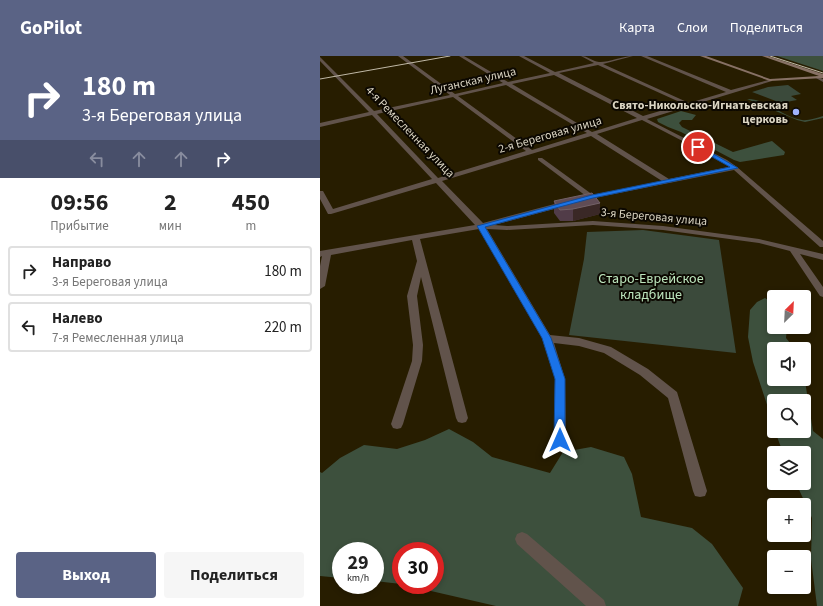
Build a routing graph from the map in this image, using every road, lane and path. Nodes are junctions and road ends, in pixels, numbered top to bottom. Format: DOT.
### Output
graph roads {
  1 [pos="400,56"];
  2 [pos="461,56"];
  3 [pos="521,56"];
  4 [pos="583,56"];
  5 [pos="631,56"];
  6 [pos="643,56"];
  7 [pos="702,56"];
  8 [pos="764,56"];
  9 [pos="320,58"];
  10 [pos="600,63"];
  11 [pos="554,73"];
  12 [pos="821,77"];
  13 [pos="770,80"];
  14 [pos="823,81"];
  15 [pos="506,84"];
  16 [pos="732,92"];
  17 [pos="455,95"];
  18 [pos="690,105"];
  19 [pos="375,113"];
  20 [pos="645,119"];
  21 [pos="320,125"];
  22 [pos="594,134"];
  23 [pos="531,152"];
  24 [pos="540,159"];
  25 [pos="735,168"];
  26 [pos="438,180"];
  27 [pos="668,181"];
  28 [pos="320,193"];
  29 [pos="592,197"];
  30 [pos="481,226"];
  31 [pos="416,239"];
  32 [pos="823,245"];
  33 [pos="793,250"];
  34 [pos="323,254"];
  35 [pos="823,257"];
  36 [pos="421,261"];
  37 [pos="320,286"];
  38 [pos="823,294"];
  39 [pos="547,338"];
  40 [pos="462,418"];
  41 [pos="398,424"];
  42 [pos="560,440"];
  43 [pos="700,491"];
  44 [pos="522,539"];
  45 [pos="598,606"];
  1 -- 17 [label="street"];
  2 -- 15 [label="street"];
  3 -- 11 [label="street"];
  4 -- 10 [label="street"];
  5 -- 10 [label="street, Луганская улица"];
  6 -- 16 [label="street"];
  7 -- 13 [label="main road"];
  8 -- 12 [label="main road"];
  9 -- 19 [label="street, 4-я Ремесленная улица"];
  10 -- 11 [label="street, Луганская улица"];
  10 -- 18 [label="street"];
  11 -- 15 [label="street, Луганская улица"];
  11 -- 20 [label="street"];
  12 -- 13 [label="main road, 2-я Береговая улица"];
  12 -- 14 [label="street"];
  13 -- 16 [label="street, 2-я Береговая улица"];
  15 -- 17 [label="street, Луганская улица"];
  15 -- 22 [label="street"];
  16 -- 18 [label="street, 2-я Береговая улица"];
  17 -- 19 [label="street, Луганская улица"];
  17 -- 23 [label="street"];
  18 -- 20 [label="street, 2-я Береговая улица"];
  19 -- 21 [label="street, Луганская улица"];
  19 -- 26 [label="street, 4-я Ремесленная улица"];
  20 -- 22 [label="street, 2-я Береговая улица"];
  20 -- 25 [label="street"];
  22 -- 23 [label="street, 2-я Береговая улица"];
  22 -- 27 [label="street"];
  23 -- 26 [label="street, 2-я Береговая улица"];
  24 -- 29 [label="street"];
  25 -- 27 [label="street, 3-я Береговая улица"];
  25 -- 32 [label="street"];
  26 -- 28 [label="street, 2-я Береговая улица"];
  26 -- 30 [label="street, 4-я Ремесленная улица"];
  27 -- 29 [label="street, 3-я Береговая улица"];
  29 -- 30 [label="street, 3-я Береговая улица"];
  30 -- 31 [label="street, 3-я Береговая улица"];
  30 -- 33 [label="street, 3-я Береговая улица"];
  30 -- 39 [label="street, 4-я Ремесленная улица"];
  31 -- 34 [label="street, 3-я Береговая улица"];
  31 -- 36 [label="street"];
  33 -- 35 [label="street, 3-я Береговая улица"];
  33 -- 38 [label="street"];
  34 -- 37 [label="street"];
  36 -- 40 [label="street"];
  36 -- 41 [label="street"];
  39 -- 42 [label="street, 4-я Ремесленная улица"];
  39 -- 43 [label="street"];
  44 -- 45 [label="street"];
}
